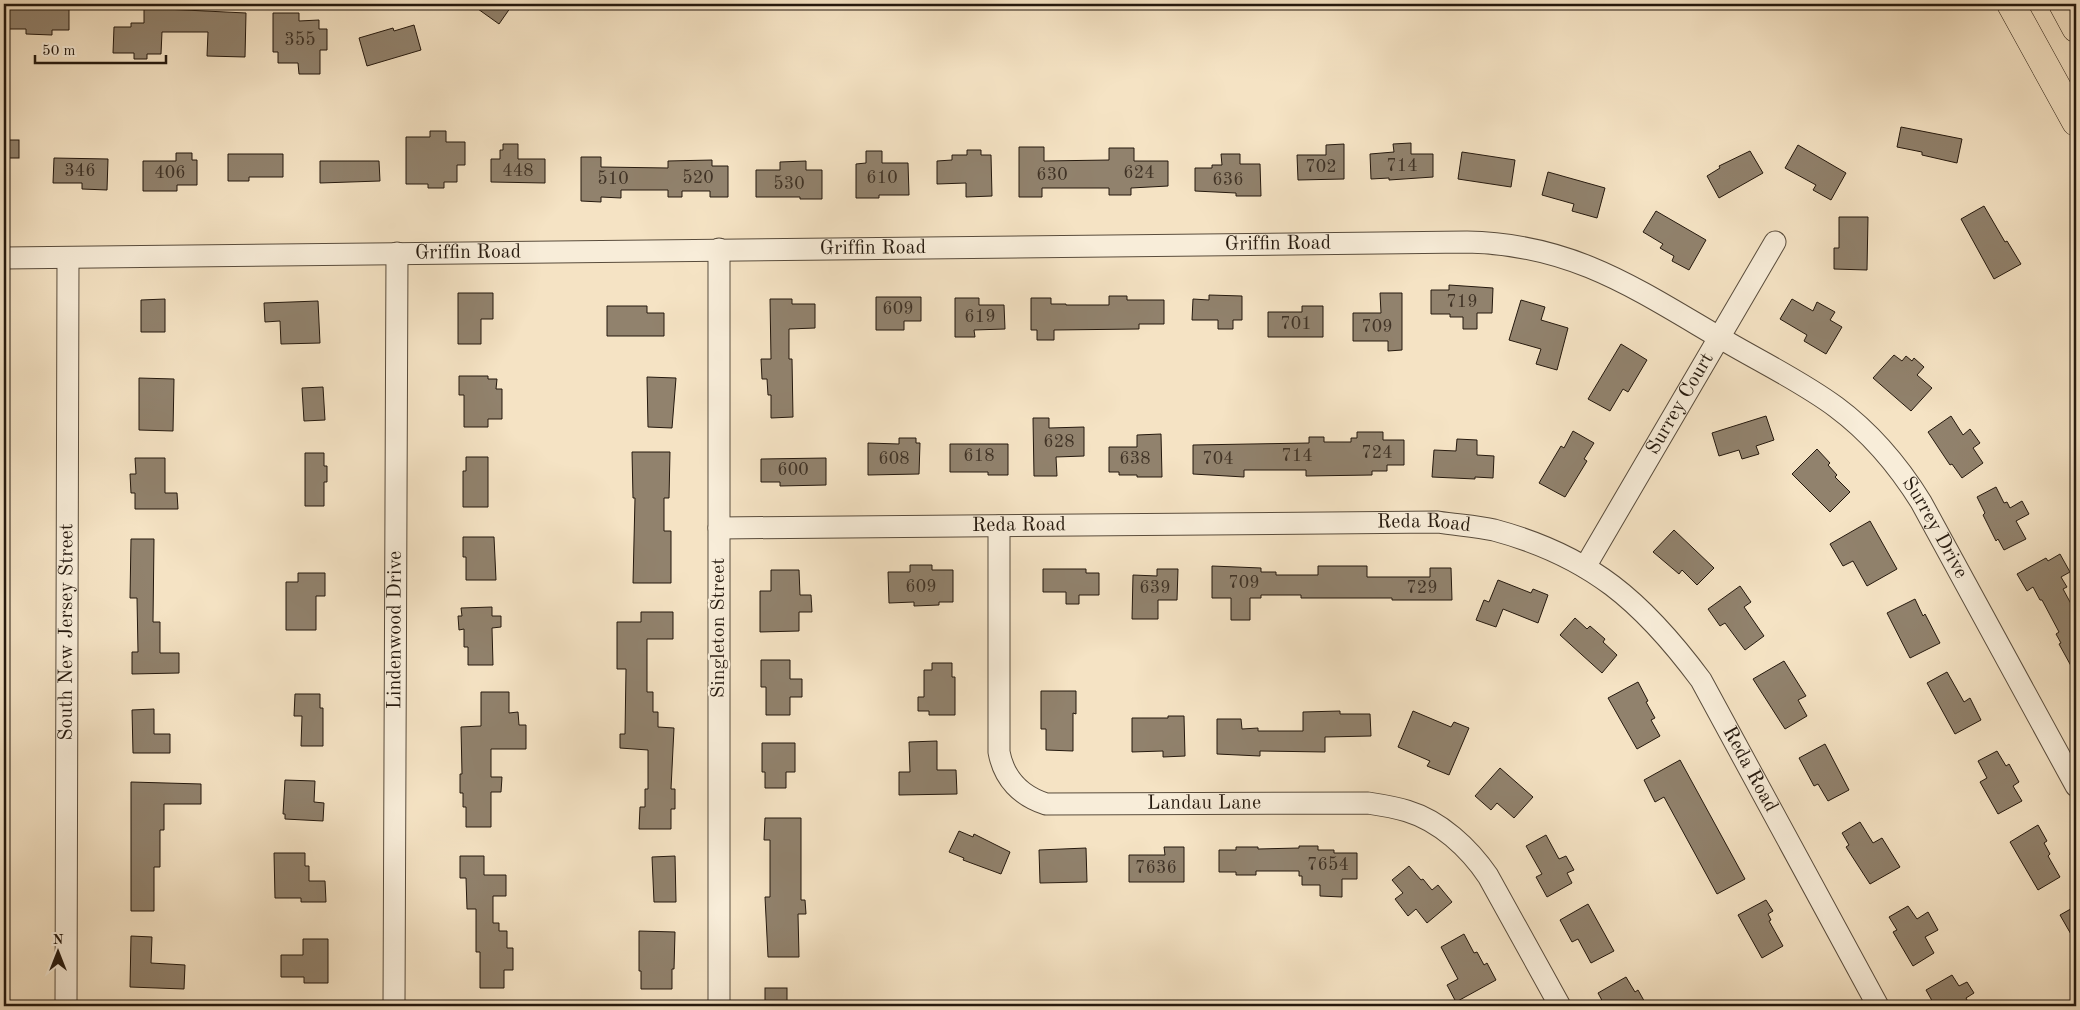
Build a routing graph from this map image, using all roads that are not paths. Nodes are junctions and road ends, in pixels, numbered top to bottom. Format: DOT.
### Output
graph roads {
  1 [pos="2011,4"];
  2 [pos="2063,4"];
  3 [pos="2076,28"];
  4 [pos="2076,122"];
  5 [pos="1775,242"];
  6 [pos="719,249"];
  7 [pos="397,253"];
  8 [pos="4,258"];
  9 [pos="68,258"];
  10 [pos="1719,337"];
  11 [pos="999,526"];
  12 [pos="719,528"];
  13 [pos="1585,567"];
  14 [pos="2076,786"];
  15 [pos="66,1006"];
  16 [pos="394,1006"];
  17 [pos="719,1006"];
  18 [pos="1560,1006"];
  19 [pos="1878,1006"];
  1 -- 4 [label="main road"];
  2 -- 3 [label="main road"];
  5 -- 10 [label="street, Surrey Court"];
  6 -- 7 [label="street, Griffin Road"];
  6 -- 10 [label="street, Griffin Road"];
  6 -- 12 [label="street, Singleton Street"];
  7 -- 9 [label="street, Griffin Road"];
  7 -- 16 [label="street, Lindenwood Drive"];
  8 -- 9 [label="street, Griffin Road"];
  9 -- 15 [label="street, South New Jersey Street"];
  10 -- 13 [label="street, Surrey Court"];
  10 -- 14 [label="street, Surrey Drive"];
  11 -- 12 [label="street, Reda Road"];
  11 -- 13 [label="street, Reda Road"];
  11 -- 18 [label="street, Landau Lane"];
  12 -- 17 [label="street, Singleton Street"];
  13 -- 19 [label="street, Reda Road"];
}
